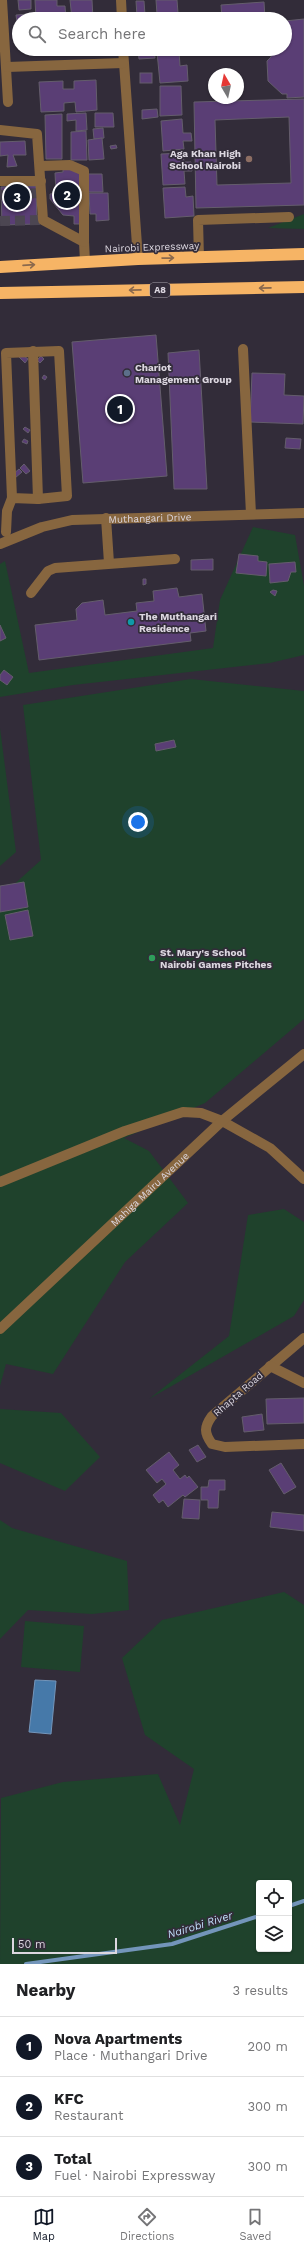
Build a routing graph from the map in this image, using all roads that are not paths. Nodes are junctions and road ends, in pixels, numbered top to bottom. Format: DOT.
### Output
graph roads {
  1 [pos="2,0"];
  2 [pos="121,0"];
  3 [pos="122,12"];
  4 [pos="124,56"];
  5 [pos="124,63"];
  6 [pos="7,67"];
  7 [pos="8,102"];
  8 [pos="0,130"];
  9 [pos="40,166"];
  10 [pos="0,181"];
  11 [pos="41,181"];
  12 [pos="289,217"];
  13 [pos="84,242"];
  14 [pos="304,254"];
  15 [pos="138,258"];
  16 [pos="199,258"];
  17 [pos="85,262"];
  18 [pos="0,267"];
  19 [pos="304,287"];
  20 [pos="0,293"];
  21 [pos="243,349"];
  22 [pos="33,351"];
  23 [pos="12,498"];
  24 [pos="38,499"];
  25 [pos="304,513"];
  26 [pos="251,514"];
  27 [pos="106,518"];
  28 [pos="6,533"];
  29 [pos="0,544"];
  30 [pos="175,559"];
  31 [pos="109,563"];
  32 [pos="31,593"];
  33 [pos="304,1054"];
  34 [pos="222,1121"];
  35 [pos="304,1178"];
  36 [pos="0,1182"];
  37 [pos="0,1329"];
  38 [pos="304,1338"];
  39 [pos="270,1366"];
  40 [pos="304,1384"];
  41 [pos="304,1444"];
  1 -- 6 [label="street"];
  2 -- 3 [label="street"];
  4 -- 5 [label="street"];
  5 -- 6 [label="street"];
  5 -- 15 [label="street"];
  6 -- 7 [label="street"];
  8 -- 9 [label="street"];
  9 -- 11 [label="street"];
  9 -- 13 [label="street"];
  10 -- 11 [label="street"];
  11 -- 13 [label="street"];
  12 -- 16 [label="street"];
  13 -- 17 [label="street"];
  14 -- 16 [label="highway, Nairobi Expressway"];
  15 -- 16 [label="highway, Nairobi Expressway, one-way"];
  15 -- 17 [label="highway, Nairobi Expressway"];
  18 -- 17 [label="highway, Nairobi Expressway, one-way"];
  19 -- 20 [label="highway, A8, one-way"];
  21 -- 26 [label="street"];
  22 -- 23 [label="street"];
  22 -- 24 [label="street"];
  22 -- 24 [label="street"];
  23 -- 24 [label="street"];
  23 -- 28 [label="street"];
  25 -- 26 [label="street, Muthangari Drive"];
  26 -- 27 [label="street, Muthangari Drive"];
  27 -- 28 [label="street, Muthangari Drive"];
  27 -- 31 [label="street"];
  28 -- 29 [label="street, Muthangari Drive"];
  30 -- 31 [label="street"];
  31 -- 32 [label="street"];
  33 -- 34 [label="street, Mahiga Mairu Avenue"];
  34 -- 35 [label="street"];
  34 -- 36 [label="street"];
  34 -- 37 [label="street, Mahiga Mairu Avenue"];
  38 -- 39 [label="street, Rhapta Road"];
  39 -- 40 [label="street"];
  39 -- 41 [label="street, Rhapta Road"];
}
